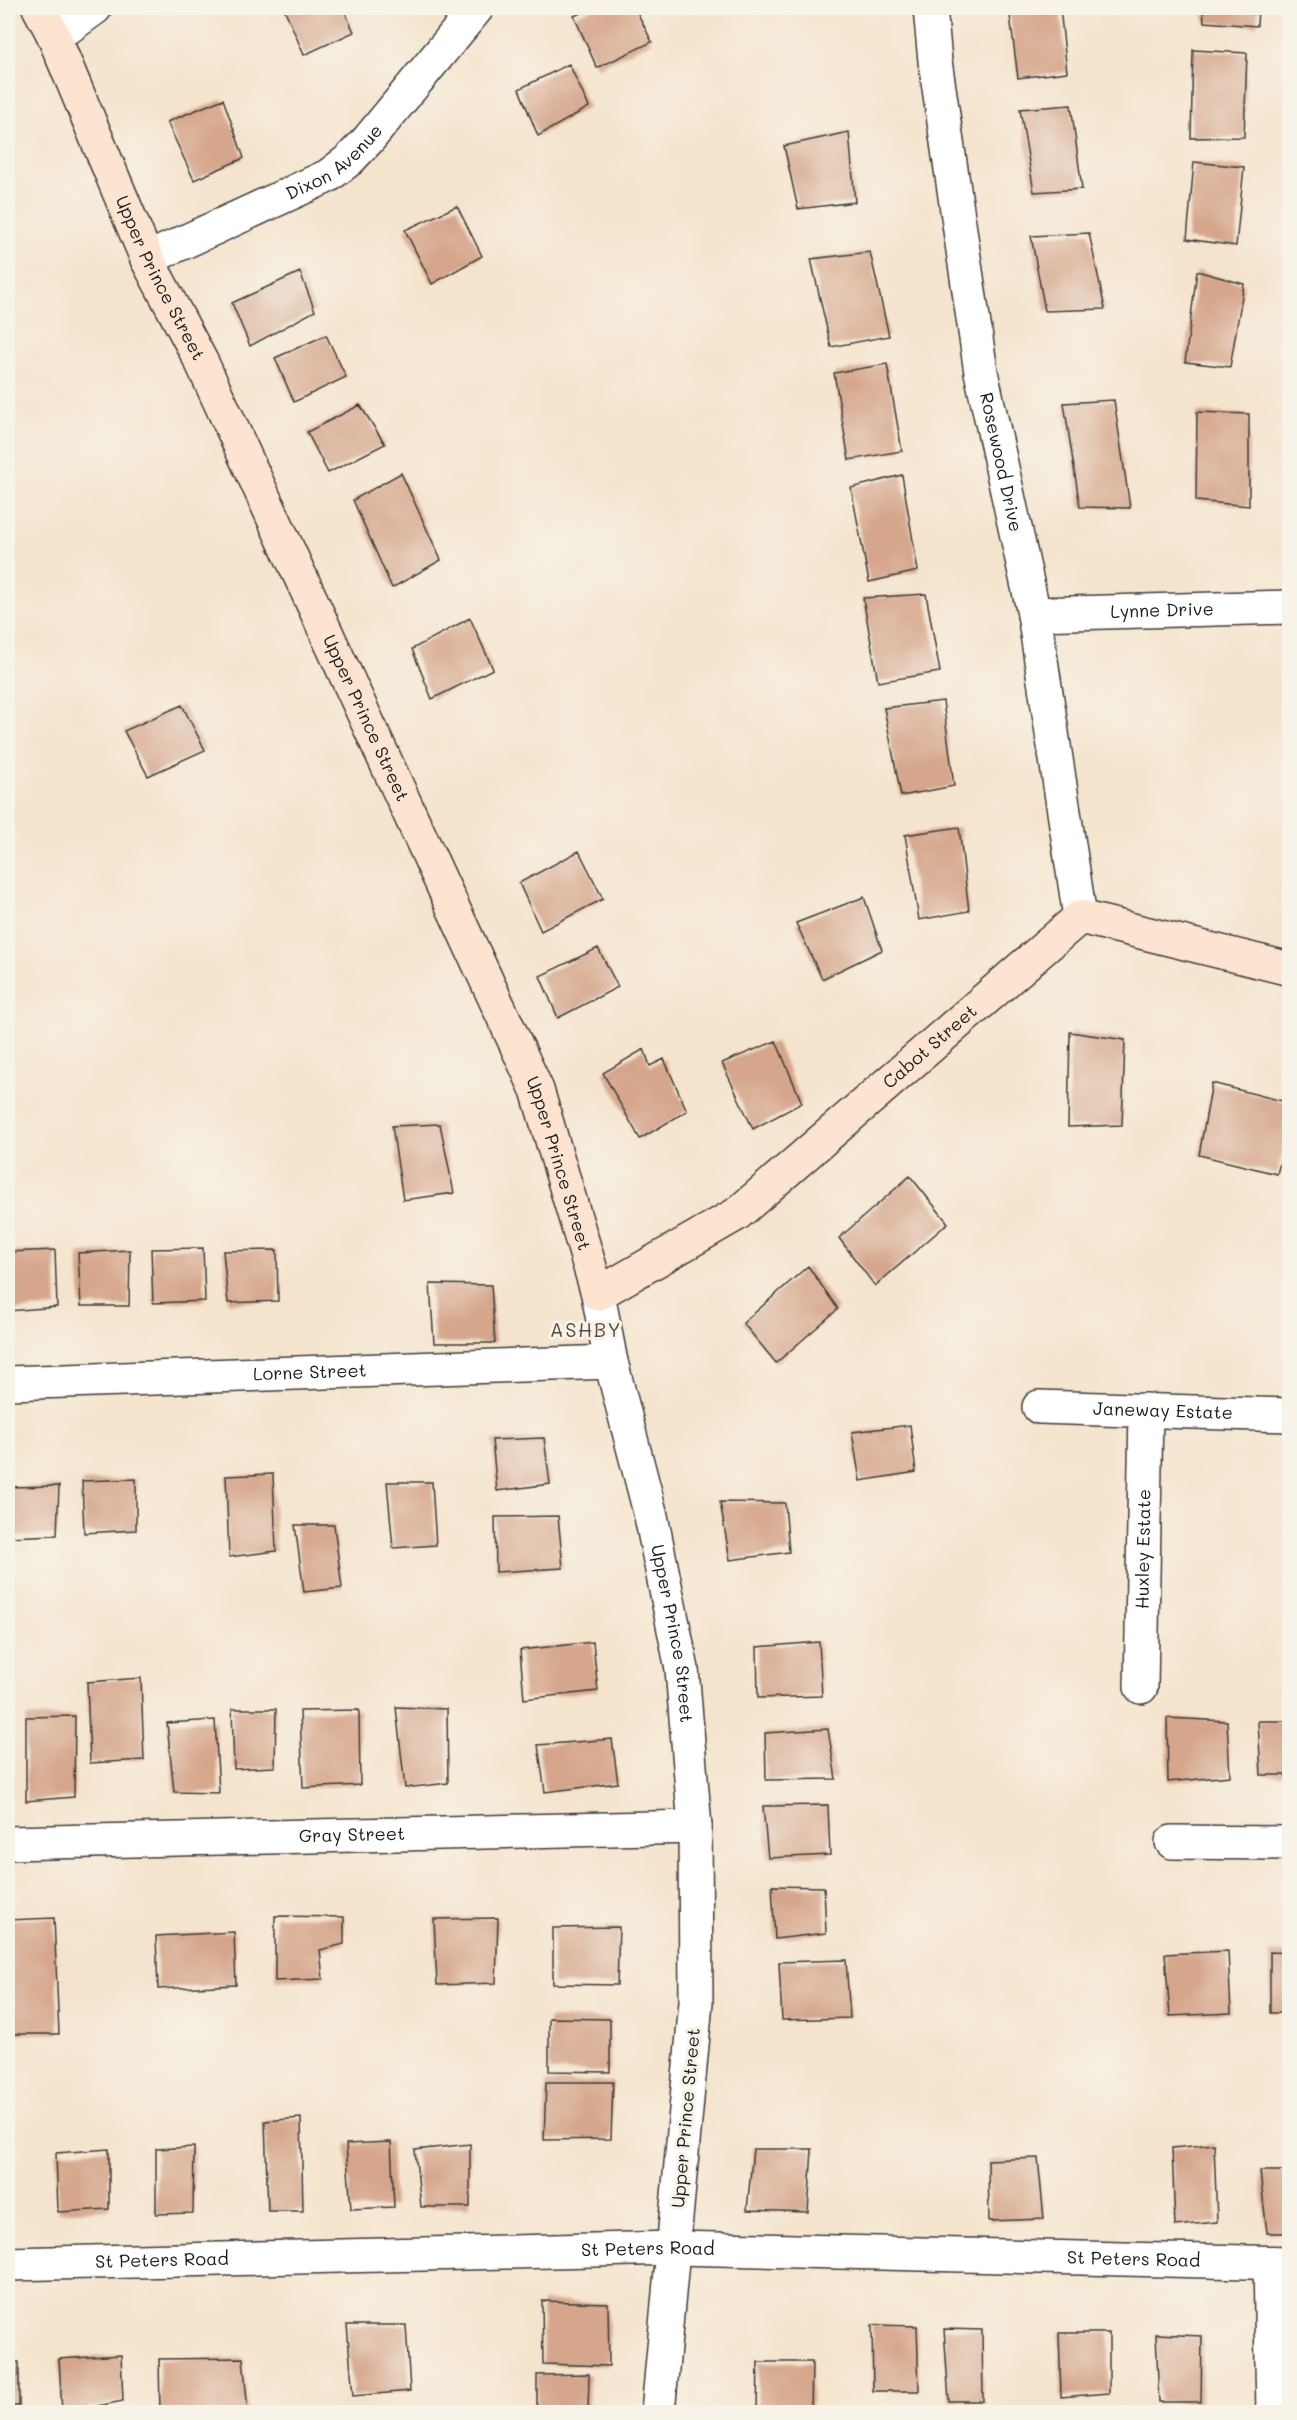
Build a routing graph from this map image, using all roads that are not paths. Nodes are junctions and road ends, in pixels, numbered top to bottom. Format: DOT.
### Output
graph roads {
  1 [pos="95,8"];
  2 [pos="477,8"];
  3 [pos="930,8"];
  4 [pos="46,20"];
  5 [pos="147,259"];
  6 [pos="1290,607"];
  7 [pos="1034,614"];
  8 [pos="1080,917"];
  9 [pos="1290,969"];
  10 [pos="598,1294"];
  11 [pos="611,1362"];
  12 [pos="8,1383"];
  13 [pos="1039,1407"];
  14 [pos="1146,1410"];
  15 [pos="1290,1415"];
  16 [pos="1141,1687"];
  17 [pos="695,1827"];
  18 [pos="1172,1842"];
  19 [pos="8,1843"];
  20 [pos="1290,1844"];
  21 [pos="675,2248"];
  22 [pos="1280,2263"];
  23 [pos="8,2264"];
  24 [pos="658,2412"];
  25 [pos="1273,2412"];
  1 -- 4 [label="street"];
  2 -- 5 [label="street, Dixon Avenue"];
  3 -- 7 [label="street, Rosewood Drive"];
  4 -- 5 [label="street, Upper Prince Street"];
  5 -- 10 [label="street, Upper Prince Street"];
  6 -- 7 [label="street, Lynne Drive"];
  7 -- 8 [label="street, Rosewood Drive"];
  8 -- 9 [label="street"];
  8 -- 10 [label="street, Cabot Street"];
  10 -- 11 [label="street, Upper Prince Street"];
  11 -- 12 [label="street, Lorne Street"];
  11 -- 17 [label="street, Upper Prince Street"];
  13 -- 14 [label="street, Janeway Estate"];
  14 -- 15 [label="street, Janeway Estate"];
  14 -- 16 [label="street, Huxley Estate"];
  17 -- 19 [label="street, Gray Street"];
  17 -- 21 [label="street, Upper Prince Street"];
  18 -- 20 [label="street"];
  21 -- 22 [label="street, St Peters Road"];
  21 -- 23 [label="street, St Peters Road"];
  21 -- 24 [label="street, Upper Prince Street"];
  22 -- 25 [label="street"];
}
